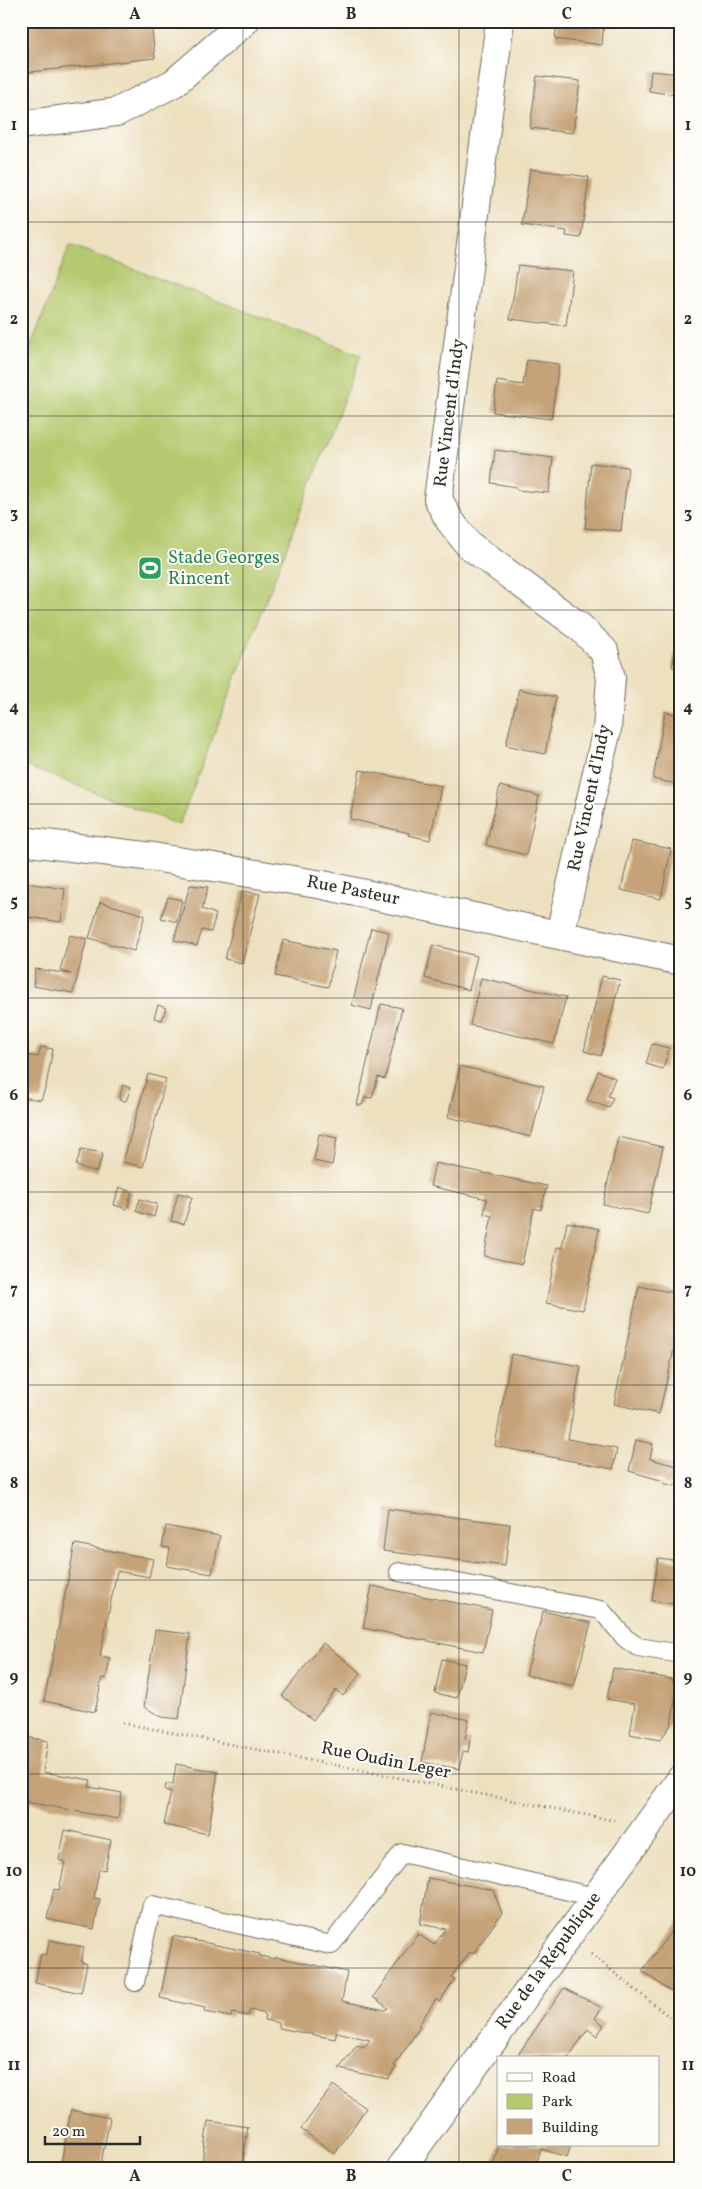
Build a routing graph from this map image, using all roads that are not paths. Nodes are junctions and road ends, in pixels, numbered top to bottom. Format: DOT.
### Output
graph roads {
  1 [pos="244,21"];
  2 [pos="500,21"];
  3 [pos="21,125"];
  4 [pos="21,841"];
  5 [pos="560,934"];
  6 [pos="681,961"];
  7 [pos="399,1572"];
  8 [pos="681,1654"];
  9 [pos="681,1779"];
  10 [pos="595,1897"];
  11 [pos="136,1982"];
  12 [pos="401,2168"];
  1 -- 3 [label="street"];
  2 -- 5 [label="street, Rue Vincent d'Indy"];
  4 -- 5 [label="street, Rue Pasteur"];
  5 -- 6 [label="street, Rue Pasteur"];
  7 -- 8 [label="lane"];
  9 -- 10 [label="street, Rue de la République"];
  10 -- 11 [label="lane"];
  10 -- 12 [label="street, Rue de la République"];
}
